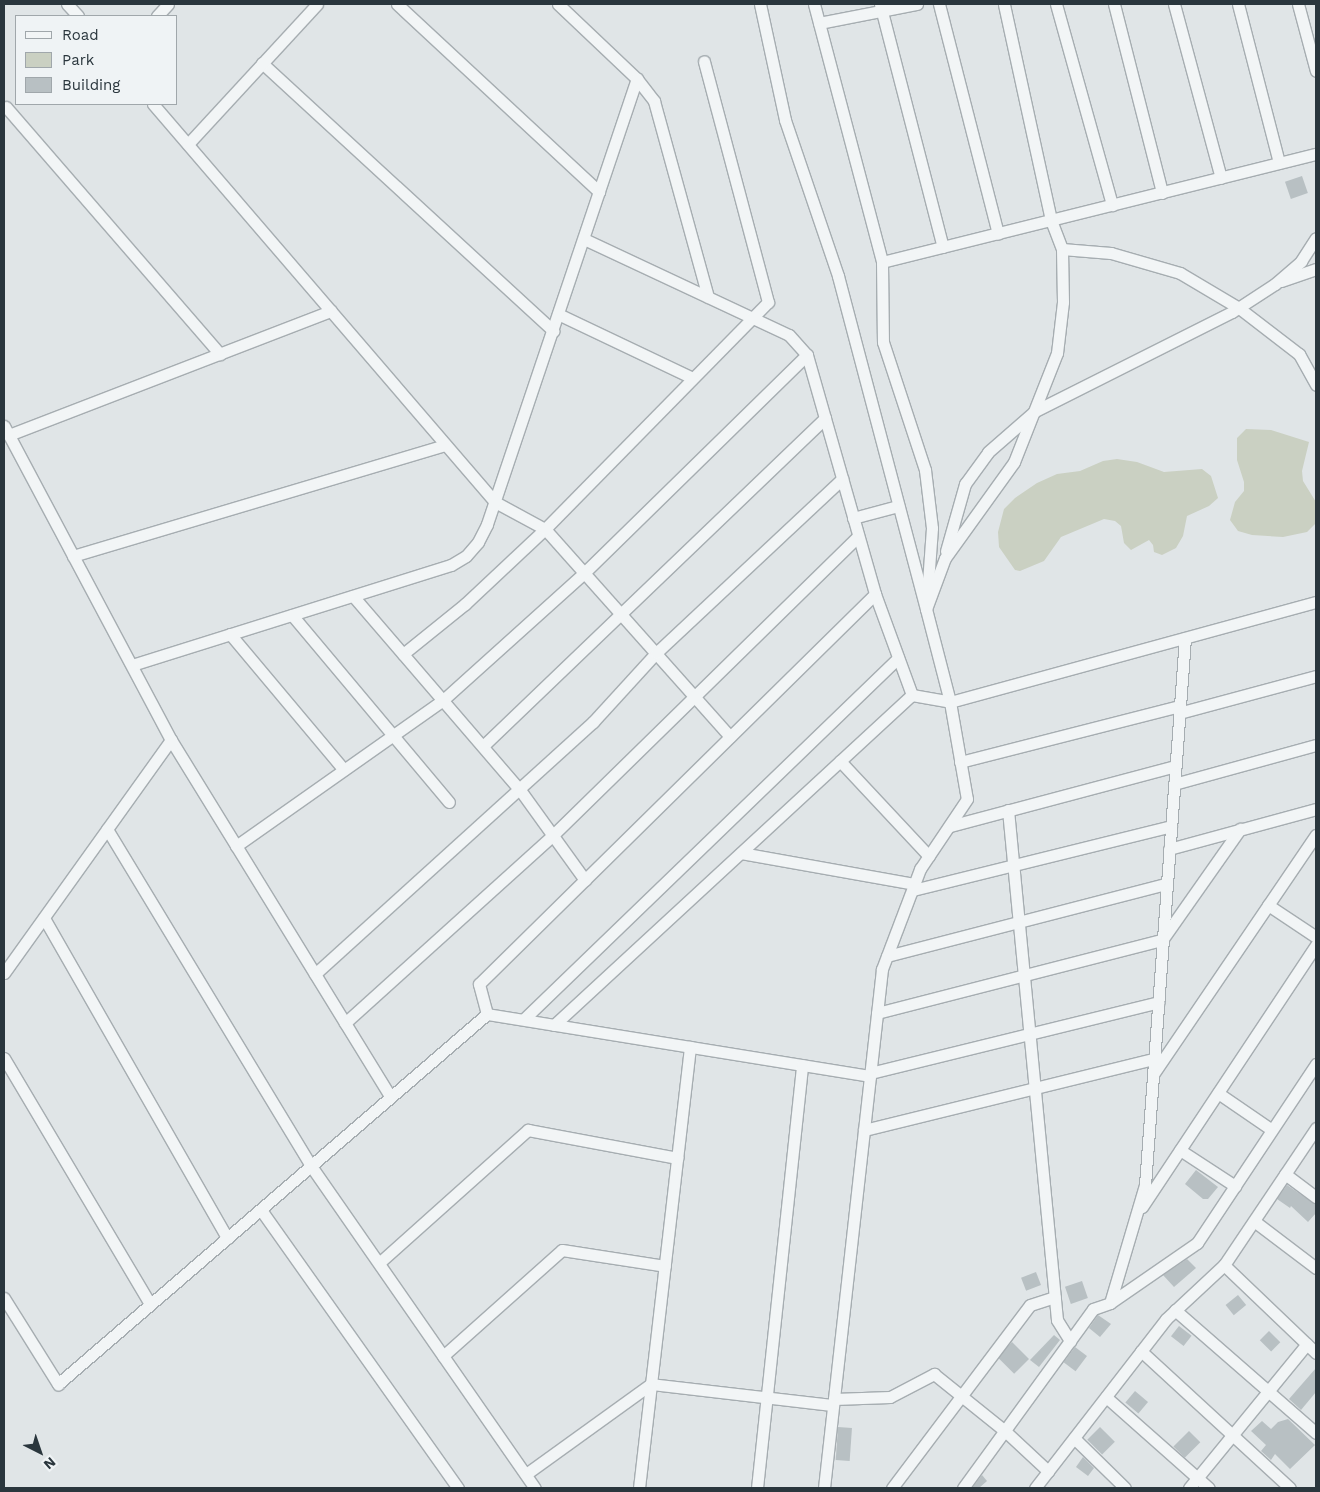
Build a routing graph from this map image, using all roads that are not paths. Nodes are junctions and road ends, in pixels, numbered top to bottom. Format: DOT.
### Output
graph roads {
  1 [pos="68,4"];
  2 [pos="168,4"];
  3 [pos="318,4"];
  4 [pos="397,4"];
  5 [pos="760,4"];
  6 [pos="814,4"];
  7 [pos="917,4"];
  8 [pos="939,4"];
  9 [pos="1004,4"];
  10 [pos="1056,4"];
  11 [pos="1114,4"];
  12 [pos="1174,4"];
  13 [pos="1238,4"];
  14 [pos="1298,4"];
  15 [pos="565,6"];
  16 [pos="881,7"];
  17 [pos="77,15"];
  18 [pos="157,15"];
  19 [pos="819,23"];
  20 [pos="704,61"];
  21 [pos="262,63"];
  22 [pos="1316,71"];
  23 [pos="637,79"];
  24 [pos="154,105"];
  25 [pos="6,108"];
  26 [pos="188,144"];
  27 [pos="1316,154"];
  28 [pos="1279,163"];
  29 [pos="1221,178"];
  30 [pos="599,192"];
  31 [pos="1162,193"];
  32 [pos="1112,205"];
  33 [pos="1051,220"];
  34 [pos="998,234"];
  35 [pos="584,238"];
  36 [pos="1316,238"];
  37 [pos="942,247"];
  38 [pos="1062,249"];
  39 [pos="882,262"];
  40 [pos="1316,269"];
  41 [pos="1275,284"];
  42 [pos="708,298"];
  43 [pos="1239,308"];
  44 [pos="331,311"];
  45 [pos="558,314"];
  46 [pos="752,318"];
  47 [pos="552,331"];
  48 [pos="220,354"];
  49 [pos="807,355"];
  50 [pos="693,378"];
  51 [pos="1316,385"];
  52 [pos="1035,411"];
  53 [pos="825,418"];
  54 [pos="6,431"];
  55 [pos="445,445"];
  56 [pos="842,479"];
  57 [pos="495,502"];
  58 [pos="898,506"];
  59 [pos="853,518"];
  60 [pos="545,529"];
  61 [pos="858,536"];
  62 [pos="73,556"];
  63 [pos="945,558"];
  64 [pos="584,573"];
  65 [pos="875,594"];
  66 [pos="353,596"];
  67 [pos="1316,602"];
  68 [pos="926,609"];
  69 [pos="620,614"];
  70 [pos="292,615"];
  71 [pos="230,634"];
  72 [pos="1184,638"];
  73 [pos="404,654"];
  74 [pos="656,654"];
  75 [pos="898,658"];
  76 [pos="132,665"];
  77 [pos="1316,676"];
  78 [pos="912,695"];
  79 [pos="693,696"];
  80 [pos="443,700"];
  81 [pos="950,702"];
  82 [pos="1179,709"];
  83 [pos="394,735"];
  84 [pos="730,737"];
  85 [pos="172,740"];
  86 [pos="1316,745"];
  87 [pos="483,746"];
  88 [pos="840,761"];
  89 [pos="960,762"];
  90 [pos="1175,766"];
  91 [pos="344,770"];
  92 [pos="1174,784"];
  93 [pos="520,790"];
  94 [pos="449,802"];
  95 [pos="1316,809"];
  96 [pos="1008,810"];
  97 [pos="950,826"];
  98 [pos="1171,826"];
  99 [pos="107,830"];
  100 [pos="1240,830"];
  101 [pos="553,835"];
  102 [pos="1316,835"];
  103 [pos="236,846"];
  104 [pos="1169,849"];
  105 [pos="741,853"];
  106 [pos="929,856"];
  107 [pos="1014,865"];
  108 [pos="585,880"];
  109 [pos="1166,884"];
  110 [pos="914,887"];
  111 [pos="1268,905"];
  112 [pos="44,918"];
  113 [pos="1019,922"];
  114 [pos="1316,937"];
  115 [pos="1162,940"];
  116 [pos="1316,945"];
  117 [pos="887,956"];
  118 [pos="4,973"];
  119 [pos="315,974"];
  120 [pos="1024,975"];
  121 [pos="1158,1002"];
  122 [pos="877,1013"];
  123 [pos="487,1014"];
  124 [pos="524,1020"];
  125 [pos="345,1023"];
  126 [pos="554,1024"];
  127 [pos="1030,1034"];
  128 [pos="690,1047"];
  129 [pos="4,1058"];
  130 [pos="1154,1059"];
  131 [pos="1316,1064"];
  132 [pos="802,1065"];
  133 [pos="870,1074"];
  134 [pos="1153,1074"];
  135 [pos="1035,1088"];
  136 [pos="1218,1093"];
  137 [pos="391,1097"];
  138 [pos="1316,1128"];
  139 [pos="864,1130"];
  140 [pos="1272,1130"];
  141 [pos="1180,1150"];
  142 [pos="677,1158"];
  143 [pos="311,1166"];
  144 [pos="1285,1174"];
  145 [pos="1236,1186"];
  146 [pos="1316,1197"];
  147 [pos="261,1210"];
  148 [pos="1135,1216"];
  149 [pos="1254,1221"];
  150 [pos="227,1238"];
  151 [pos="378,1263"];
  152 [pos="1224,1265"];
  153 [pos="665,1266"];
  154 [pos="1316,1268"];
  155 [pos="1055,1297"];
  156 [pos="4,1298"];
  157 [pos="1110,1303"];
  158 [pos="150,1304"];
  159 [pos="1176,1310"];
  160 [pos="1070,1341"];
  161 [pos="1306,1344"];
  162 [pos="1141,1351"];
  163 [pos="1316,1353"];
  164 [pos="443,1356"];
  165 [pos="651,1384"];
  166 [pos="1268,1391"];
  167 [pos="960,1396"];
  168 [pos="1106,1397"];
  169 [pos="766,1398"];
  170 [pos="834,1402"];
  171 [pos="1005,1431"];
  172 [pos="1316,1433"];
  173 [pos="1232,1435"];
  174 [pos="1074,1438"];
  175 [pos="1048,1471"];
  176 [pos="526,1474"];
  177 [pos="1198,1478"];
  178 [pos="1038,1487"];
  179 [pos="458,1488"];
  180 [pos="536,1488"];
  181 [pos="639,1488"];
  182 [pos="757,1488"];
  183 [pos="824,1488"];
  184 [pos="892,1488"];
  185 [pos="963,1488"];
  186 [pos="1125,1488"];
  187 [pos="1189,1488"];
  188 [pos="1209,1488"];
  189 [pos="1290,1488"];
  1 -- 17 [label="street"];
  2 -- 18 [label="street"];
  3 -- 21 [label="street"];
  4 -- 30 [label="street"];
  5 -- 58 [label="street"];
  6 -- 19 [label="street"];
  7 -- 16 [label="street"];
  8 -- 34 [label="street"];
  9 -- 33 [label="street"];
  10 -- 32 [label="street"];
  11 -- 31 [label="street"];
  12 -- 29 [label="street"];
  13 -- 28 [label="street"];
  14 -- 22 [label="street"];
  15 -- 23 [label="street"];
  16 -- 19 [label="street"];
  16 -- 37 [label="street"];
  19 -- 39 [label="street"];
  20 -- 46 [label="street"];
  21 -- 26 [label="street"];
  21 -- 47 [label="street"];
  23 -- 30 [label="street"];
  23 -- 42 [label="street"];
  24 -- 26 [label="street"];
  25 -- 48 [label="street"];
  26 -- 44 [label="street"];
  27 -- 28 [label="street"];
  28 -- 29 [label="street"];
  29 -- 31 [label="street"];
  30 -- 35 [label="street"];
  31 -- 32 [label="street"];
  32 -- 33 [label="street"];
  33 -- 34 [label="street"];
  33 -- 38 [label="street"];
  34 -- 37 [label="street"];
  35 -- 42 [label="street"];
  35 -- 45 [label="street"];
  36 -- 41 [label="street"];
  37 -- 39 [label="street"];
  38 -- 43 [label="street"];
  38 -- 52 [label="street"];
  39 -- 68 [label="street"];
  40 -- 41 [label="street"];
  41 -- 43 [label="street"];
  42 -- 46 [label="street"];
  43 -- 51 [label="street"];
  43 -- 52 [label="street"];
  44 -- 48 [label="street"];
  44 -- 55 [label="street"];
  45 -- 47 [label="street"];
  45 -- 50 [label="street"];
  46 -- 49 [label="street"];
  46 -- 50 [label="street"];
  47 -- 57 [label="street"];
  48 -- 54 [label="street"];
  49 -- 53 [label="street"];
  49 -- 64 [label="street"];
  50 -- 60 [label="street"];
  52 -- 63 [label="street"];
  52 -- 63 [label="street"];
  53 -- 56 [label="street"];
  53 -- 69 [label="street"];
  54 -- 62 [label="street"];
  55 -- 57 [label="street"];
  55 -- 62 [label="street"];
  56 -- 59 [label="street"];
  56 -- 74 [label="street"];
  57 -- 60 [label="street"];
  57 -- 66 [label="street"];
  58 -- 59 [label="street"];
  58 -- 68 [label="street"];
  59 -- 61 [label="street"];
  60 -- 64 [label="street"];
  60 -- 73 [label="street"];
  61 -- 65 [label="street"];
  61 -- 79 [label="street"];
  62 -- 76 [label="street"];
  63 -- 68 [label="street"];
  64 -- 69 [label="street"];
  64 -- 80 [label="street"];
  65 -- 75 [label="street"];
  65 -- 84 [label="street"];
  66 -- 70 [label="street"];
  66 -- 73 [label="street"];
  67 -- 72 [label="street"];
  68 -- 81 [label="street"];
  69 -- 74 [label="street"];
  69 -- 87 [label="street"];
  70 -- 71 [label="street"];
  70 -- 83 [label="street"];
  71 -- 76 [label="street"];
  71 -- 91 [label="street"];
  72 -- 81 [label="street"];
  72 -- 82 [label="street"];
  73 -- 80 [label="street"];
  74 -- 79 [label="street"];
  74 -- 93 [label="street"];
  75 -- 78 [label="street"];
  75 -- 124 [label="street"];
  76 -- 85 [label="street"];
  77 -- 82 [label="street"];
  78 -- 81 [label="street"];
  78 -- 88 [label="street"];
  79 -- 84 [label="street"];
  79 -- 101 [label="street"];
  80 -- 83 [label="street"];
  80 -- 87 [label="street"];
  81 -- 89 [label="street"];
  82 -- 89 [label="street"];
  82 -- 90 [label="street"];
  83 -- 91 [label="street"];
  83 -- 94 [label="street"];
  84 -- 108 [label="street"];
  85 -- 99 [label="street"];
  85 -- 103 [label="street"];
  86 -- 92 [label="street"];
  87 -- 93 [label="street"];
  88 -- 105 [label="street"];
  88 -- 106 [label="street"];
  89 -- 97 [label="street"];
  90 -- 92 [label="street"];
  90 -- 96 [label="street"];
  91 -- 103 [label="street"];
  92 -- 98 [label="street"];
  93 -- 101 [label="street"];
  93 -- 119 [label="street"];
  95 -- 100 [label="street"];
  96 -- 97 [label="street"];
  96 -- 107 [label="street"];
  97 -- 106 [label="street"];
  98 -- 104 [label="street"];
  98 -- 107 [label="street"];
  99 -- 112 [label="street"];
  99 -- 143 [label="street"];
  100 -- 104 [label="street"];
  100 -- 115 [label="street"];
  101 -- 108 [label="street"];
  101 -- 125 [label="street"];
  102 -- 111 [label="street"];
  103 -- 119 [label="street"];
  104 -- 109 [label="street"];
  105 -- 110 [label="street"];
  105 -- 126 [label="street"];
  106 -- 110 [label="street"];
  107 -- 110 [label="street"];
  107 -- 113 [label="street"];
  108 -- 123 [label="street"];
  109 -- 113 [label="street"];
  109 -- 115 [label="street"];
  110 -- 117 [label="street"];
  111 -- 114 [label="street"];
  111 -- 134 [label="street"];
  112 -- 118 [label="street"];
  112 -- 150 [label="street"];
  113 -- 117 [label="street"];
  113 -- 120 [label="street"];
  115 -- 120 [label="street"];
  115 -- 121 [label="street"];
  116 -- 136 [label="street"];
  117 -- 122 [label="street"];
  119 -- 125 [label="street"];
  120 -- 122 [label="street"];
  120 -- 127 [label="street"];
  121 -- 127 [label="street"];
  121 -- 130 [label="street"];
  122 -- 133 [label="street"];
  123 -- 124 [label="street"];
  123 -- 137 [label="street"];
  124 -- 126 [label="street"];
  125 -- 137 [label="street"];
  126 -- 128 [label="street"];
  127 -- 133 [label="street"];
  127 -- 135 [label="street"];
  128 -- 132 [label="street"];
  128 -- 142 [label="street"];
  129 -- 158 [label="street"];
  130 -- 134 [label="street"];
  130 -- 135 [label="street"];
  131 -- 140 [label="street"];
  132 -- 133 [label="street"];
  132 -- 169 [label="street"];
  133 -- 139 [label="street"];
  134 -- 148 [label="street"];
  135 -- 139 [label="street"];
  135 -- 155 [label="street"];
  136 -- 140 [label="street"];
  136 -- 141 [label="street"];
  137 -- 143 [label="street"];
  138 -- 144 [label="street"];
  139 -- 170 [label="street"];
  140 -- 145 [label="street"];
  141 -- 145 [label="street"];
  141 -- 148 [label="street"];
  142 -- 151 [label="street"];
  142 -- 153 [label="street"];
  143 -- 147 [label="street"];
  143 -- 151 [label="street"];
  144 -- 146 [label="street"];
  144 -- 149 [label="street"];
  145 -- 157 [label="street"];
  147 -- 150 [label="street"];
  147 -- 179 [label="street"];
  148 -- 157 [label="street"];
  149 -- 152 [label="street"];
  149 -- 154 [label="street"];
  150 -- 158 [label="street"];
  151 -- 164 [label="street"];
  152 -- 159 [label="street"];
  152 -- 161 [label="street"];
  153 -- 164 [label="street"];
  153 -- 165 [label="street"];
  155 -- 160 [label="street"];
  155 -- 167 [label="street"];
  156 -- 158 [label="street"];
  157 -- 160 [label="street"];
  159 -- 162 [label="street"];
  159 -- 166 [label="street"];
  160 -- 171 [label="street"];
  161 -- 163 [label="street"];
  161 -- 166 [label="street"];
  162 -- 168 [label="street"];
  162 -- 173 [label="street"];
  164 -- 176 [label="street"];
  165 -- 169 [label="street"];
  165 -- 176 [label="street"];
  165 -- 181 [label="street"];
  166 -- 172 [label="street"];
  166 -- 173 [label="street"];
  167 -- 170 [label="street"];
  167 -- 171 [label="street"];
  167 -- 184 [label="street"];
  168 -- 174 [label="street"];
  168 -- 177 [label="street"];
  169 -- 170 [label="street"];
  169 -- 182 [label="street"];
  170 -- 183 [label="street"];
  171 -- 175 [label="street"];
  171 -- 185 [label="street"];
  173 -- 177 [label="street"];
  173 -- 189 [label="street"];
  174 -- 175 [label="street"];
  174 -- 186 [label="street"];
  175 -- 178 [label="street"];
  176 -- 180 [label="street"];
  177 -- 187 [label="street"];
  177 -- 188 [label="street"];
}
